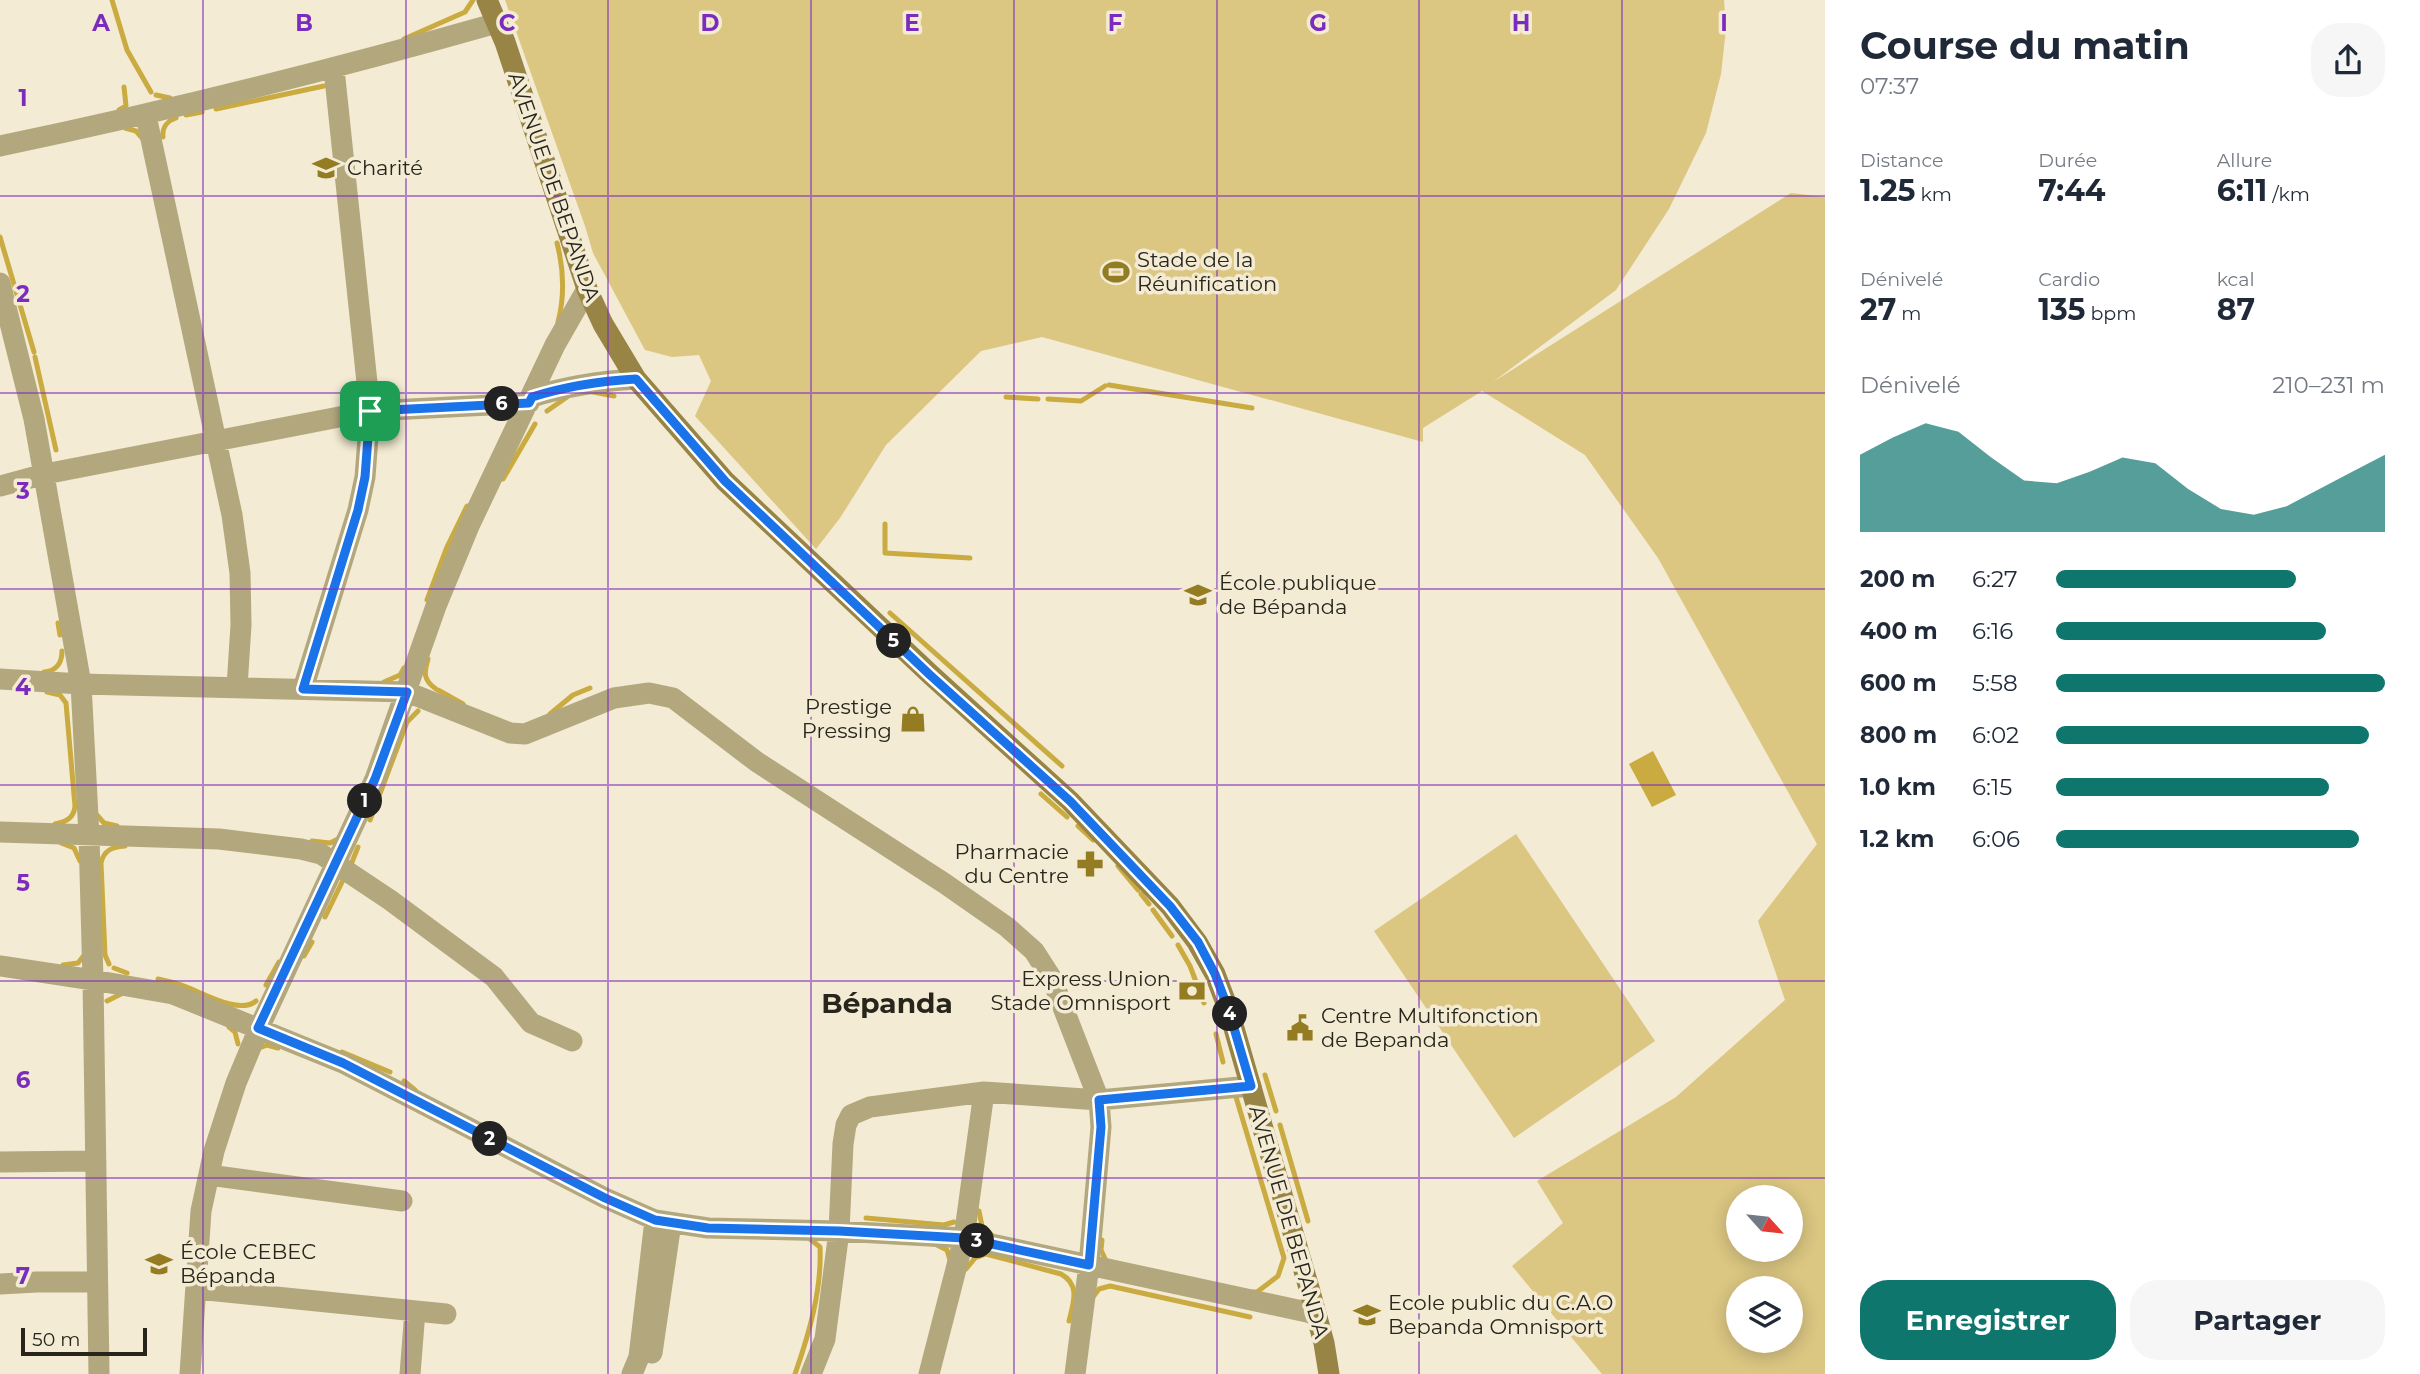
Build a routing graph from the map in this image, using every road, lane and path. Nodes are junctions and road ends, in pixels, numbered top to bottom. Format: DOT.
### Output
graph roads {
  1 [pos="487,0"];
  2 [pos="497,23"];
  3 [pos="334,69"];
  4 [pos="146,116"];
  5 [pos="0,146"];
  6 [pos="0,283"];
  7 [pos="586,289"];
  8 [pos="636,379"];
  9 [pos="531,400"];
  10 [pos="370,411"];
  11 [pos="218,440"];
  12 [pos="45,474"];
  13 [pos="0,486"];
  14 [pos="0,679"];
  15 [pos="81,684"];
  16 [pos="237,687"];
  17 [pos="303,689"];
  18 [pos="407,692"];
  19 [pos="0,832"];
  20 [pos="89,836"];
  21 [pos="337,863"];
  22 [pos="0,966"];
  23 [pos="93,980"];
  24 [pos="258,1028"];
  25 [pos="572,1041"];
  26 [pos="1251,1086"];
  27 [pos="984,1092"];
  28 [pos="1099,1100"];
  29 [pos="96,1161"];
  30 [pos="0,1162"];
  31 [pos="209,1175"];
  32 [pos="402,1201"];
  33 [pos="663,1222"];
  34 [pos="839,1231"];
  35 [pos="964,1238"];
  36 [pos="1089,1265"];
  37 [pos="97,1282"];
  38 [pos="0,1284"];
  39 [pos="197,1289"];
  40 [pos="415,1311"];
  41 [pos="446,1314"];
  42 [pos="1316,1314"];
  43 [pos="99,1374"];
  44 [pos="190,1374"];
  45 [pos="410,1374"];
  46 [pos="632,1374"];
  47 [pos="646,1374"];
  48 [pos="811,1374"];
  49 [pos="929,1374"];
  50 [pos="1075,1374"];
  51 [pos="1329,1374"];
  1 -- 2 [label="main road, AVENUE DE BEPANDA"];
  2 -- 3 [label="street"];
  2 -- 7 [label="main road, AVENUE DE BEPANDA"];
  3 -- 4 [label="street"];
  3 -- 10 [label="street"];
  4 -- 5 [label="street"];
  4 -- 11 [label="street"];
  6 -- 12 [label="street"];
  7 -- 8 [label="main road, AVENUE DE BEPANDA"];
  7 -- 9 [label="street"];
  8 -- 9 [label="street"];
  8 -- 26 [label="main road, AVENUE DE BEPANDA"];
  9 -- 10 [label="street"];
  9 -- 18 [label="street"];
  10 -- 11 [label="street"];
  10 -- 17 [label="street"];
  11 -- 12 [label="street"];
  11 -- 16 [label="street"];
  12 -- 13 [label="street"];
  12 -- 15 [label="street"];
  14 -- 15 [label="street"];
  15 -- 16 [label="street"];
  15 -- 20 [label="street"];
  16 -- 17 [label="street"];
  17 -- 18 [label="street"];
  18 -- 21 [label="street"];
  18 -- 28 [label="street"];
  19 -- 20 [label="street"];
  20 -- 21 [label="street"];
  20 -- 23 [label="street"];
  21 -- 24 [label="street"];
  21 -- 25 [label="street"];
  22 -- 23 [label="street"];
  23 -- 24 [label="street"];
  23 -- 29 [label="street"];
  24 -- 31 [label="street"];
  24 -- 33 [label="street"];
  26 -- 28 [label="street"];
  26 -- 42 [label="main road, AVENUE DE BEPANDA"];
  27 -- 28 [label="street"];
  27 -- 34 [label="street"];
  27 -- 35 [label="street"];
  28 -- 36 [label="street"];
  29 -- 30 [label="street"];
  29 -- 37 [label="street"];
  31 -- 32 [label="street"];
  31 -- 39 [label="street"];
  33 -- 34 [label="street"];
  33 -- 46 [label="street"];
  33 -- 47 [label="street"];
  34 -- 35 [label="street"];
  34 -- 48 [label="street"];
  35 -- 36 [label="street"];
  35 -- 49 [label="street"];
  36 -- 42 [label="street"];
  36 -- 50 [label="street"];
  37 -- 38 [label="street"];
  37 -- 43 [label="street"];
  39 -- 40 [label="street"];
  39 -- 44 [label="street"];
  40 -- 41 [label="street"];
  40 -- 45 [label="street"];
  42 -- 51 [label="main road, AVENUE DE BEPANDA"];
}
